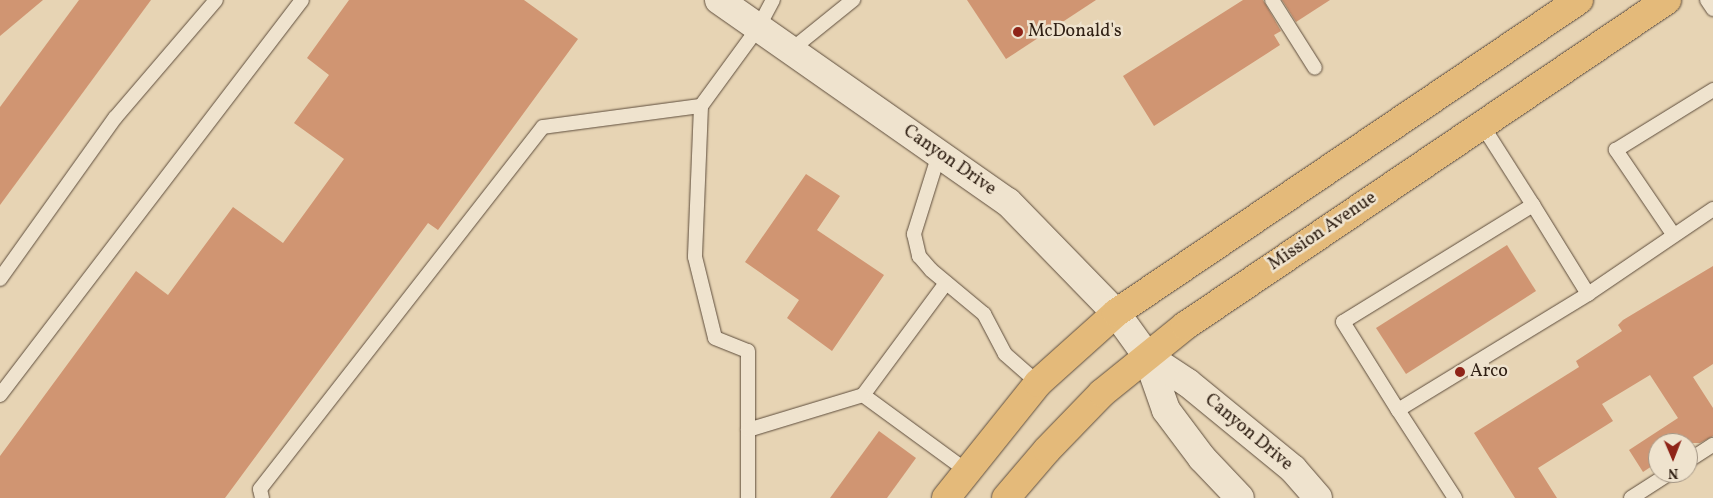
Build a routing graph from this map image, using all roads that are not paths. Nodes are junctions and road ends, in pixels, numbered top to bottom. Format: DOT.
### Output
graph roads {
  1 [pos="216,0"];
  2 [pos="302,0"];
  3 [pos="719,0"];
  4 [pos="774,0"];
  5 [pos="853,0"];
  6 [pos="1272,0"];
  7 [pos="1579,0"];
  8 [pos="1637,0"];
  9 [pos="1667,0"];
  10 [pos="1707,0"];
  11 [pos="1713,9"];
  12 [pos="758,28"];
  13 [pos="791,50"];
  14 [pos="1315,68"];
  15 [pos="1543,84"];
  16 [pos="1713,90"];
  17 [pos="701,106"];
  18 [pos="1482,125"];
  19 [pos="939,154"];
  20 [pos="1533,205"];
  21 [pos="1713,209"];
  22 [pos="1673,234"];
  23 [pos="0,279"];
  24 [pos="946,283"];
  25 [pos="1588,294"];
  26 [pos="1116,312"];
  27 [pos="1147,356"];
  28 [pos="1038,383"];
  29 [pos="0,395"];
  30 [pos="862,395"];
  31 [pos="1398,410"];
  32 [pos="748,430"];
  33 [pos="1713,445"];
  34 [pos="1698,455"];
  35 [pos="967,470"];
  36 [pos="1654,483"];
  37 [pos="262,498"];
  38 [pos="748,498"];
  39 [pos="946,498"];
  40 [pos="1006,498"];
  41 [pos="1240,498"];
  42 [pos="1318,498"];
  43 [pos="1455,498"];
  44 [pos="1631,498"];
  1 -- 23 [label="lane"];
  2 -- 29 [label="lane"];
  3 -- 12 [label="main road, Canyon Drive"];
  4 -- 12 [label="lane"];
  5 -- 13 [label="lane"];
  6 -- 14 [label="lane"];
  7 -- 26 [label="main road"];
  8 -- 15 [label="main road"];
  9 -- 15 [label="main road, Mission Avenue"];
  10 -- 11 [label="lane"];
  12 -- 13 [label="main road, Canyon Drive"];
  12 -- 17 [label="lane"];
  13 -- 19 [label="main road, Canyon Drive"];
  15 -- 18 [label="main road, Mission Avenue"];
  16 -- 22 [label="lane"];
  17 -- 32 [label="lane"];
  17 -- 37 [label="lane"];
  18 -- 20 [label="lane"];
  18 -- 27 [label="main road, Mission Avenue"];
  19 -- 24 [label="lane"];
  19 -- 26 [label="main road, Canyon Drive"];
  20 -- 25 [label="lane"];
  20 -- 31 [label="lane"];
  21 -- 22 [label="lane"];
  22 -- 25 [label="lane"];
  24 -- 28 [label="lane"];
  24 -- 30 [label="lane"];
  25 -- 31 [label="lane"];
  26 -- 27 [label="main road, Canyon Drive"];
  26 -- 28 [label="main road"];
  27 -- 40 [label="main road, Mission Avenue"];
  27 -- 41 [label="main road, Canyon Drive"];
  27 -- 42 [label="main road, Canyon Drive"];
  28 -- 35 [label="main road"];
  30 -- 32 [label="lane"];
  30 -- 35 [label="lane"];
  31 -- 43 [label="lane"];
  32 -- 38 [label="lane"];
  33 -- 34 [label="lane"];
  35 -- 39 [label="main road"];
  36 -- 44 [label="lane"];
}
